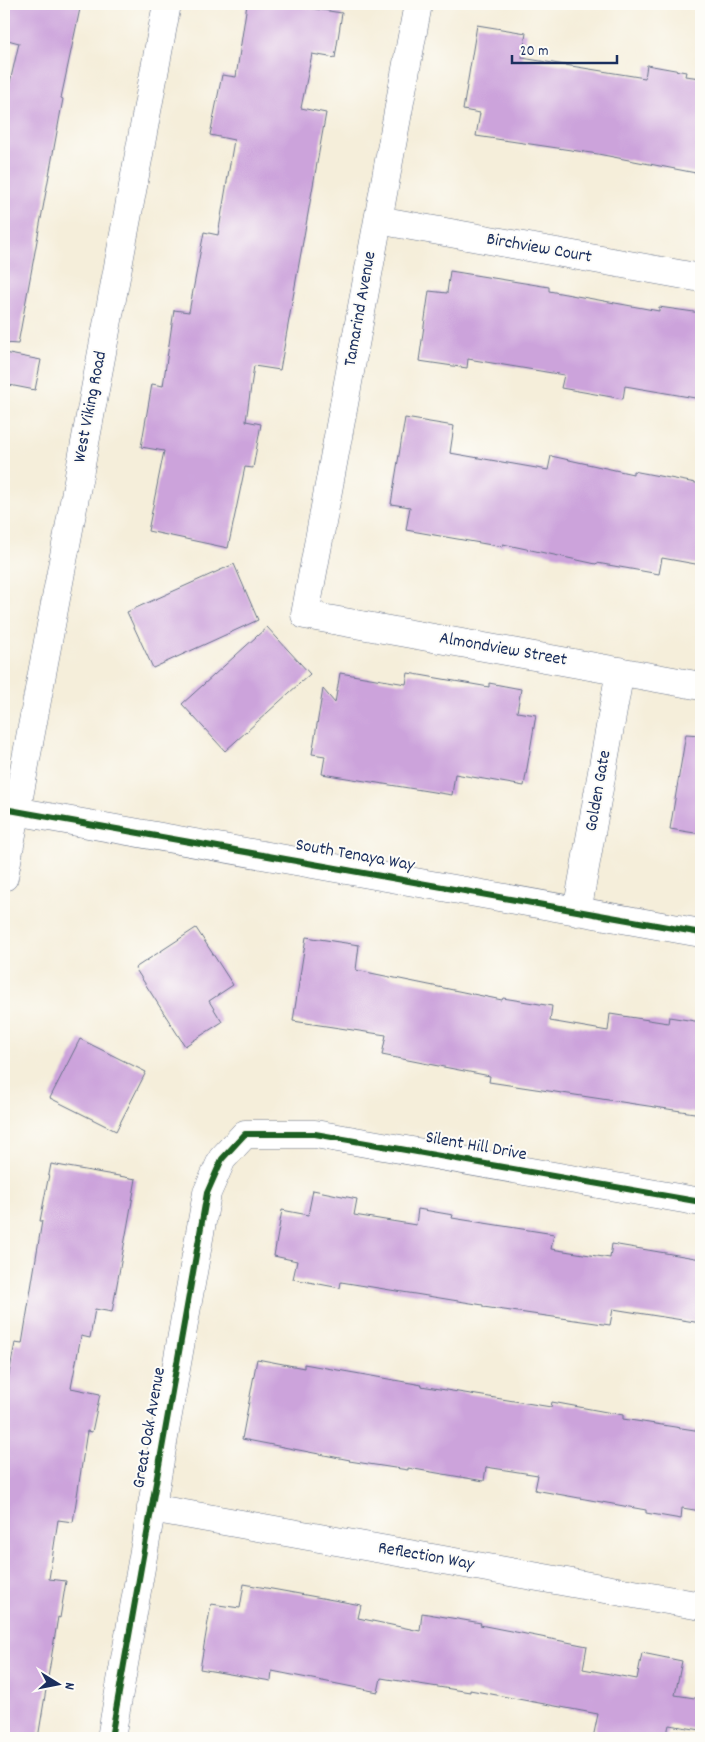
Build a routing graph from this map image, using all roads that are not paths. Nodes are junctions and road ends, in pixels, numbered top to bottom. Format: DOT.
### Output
graph roads {
  1 [pos="167,4"];
  2 [pos="418,4"];
  3 [pos="378,220"];
  4 [pos="701,278"];
  5 [pos="305,615"];
  6 [pos="620,671"];
  7 [pos="701,686"];
  8 [pos="10,810"];
  9 [pos="4,877"];
  10 [pos="577,912"];
  11 [pos="701,934"];
  12 [pos="245,1134"];
  13 [pos="701,1202"];
  14 [pos="151,1508"];
  15 [pos="701,1606"];
  16 [pos="111,1738"];
  1 -- 8 [label="street, West Viking Road"];
  2 -- 3 [label="street, Tamarind Avenue"];
  3 -- 4 [label="street, Birchview Court"];
  3 -- 5 [label="street, Tamarind Avenue"];
  5 -- 6 [label="street, Almondview Street"];
  6 -- 7 [label="street, Almondview Street"];
  6 -- 10 [label="street, Golden Gate"];
  8 -- 9 [label="street, West Viking Road"];
  8 -- 10 [label="street, South Tenaya Way"];
  10 -- 11 [label="street, South Tenaya Way"];
  12 -- 13 [label="street, Silent Hill Drive"];
  12 -- 14 [label="street, Great Oak Avenue"];
  14 -- 15 [label="street, Reflection Way"];
  14 -- 16 [label="street, Great Oak Avenue"];
}
